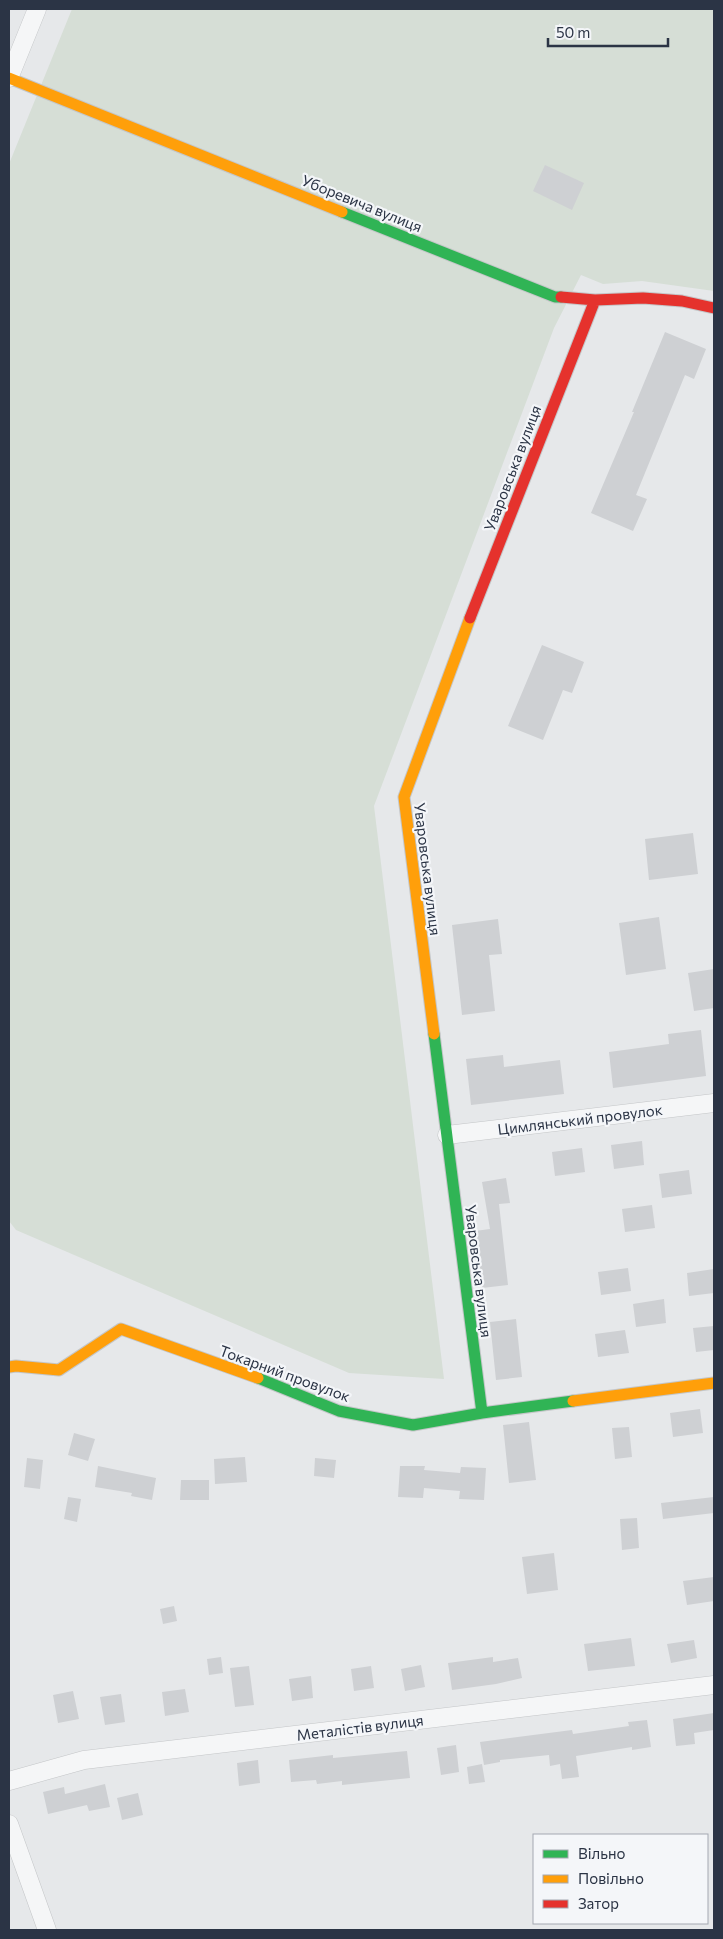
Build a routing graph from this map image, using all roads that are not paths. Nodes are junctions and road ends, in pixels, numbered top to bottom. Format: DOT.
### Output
graph roads {
  1 [pos="36,9"];
  2 [pos="9,78"];
  3 [pos="595,300"];
  4 [pos="714,308"];
  5 [pos="714,1103"];
  6 [pos="447,1135"];
  7 [pos="9,1367"];
  8 [pos="714,1383"];
  9 [pos="482,1413"];
  10 [pos="714,1685"];
  11 [pos="9,1781"];
  12 [pos="9,1824"];
  13 [pos="47,1930"];
  1 -- 2 [label="street"];
  2 -- 3 [label="street, Уборевича вулиця"];
  3 -- 4 [label="street, Уборевича вулиця"];
  3 -- 6 [label="street, Уваровська вулиця"];
  5 -- 6 [label="street, Цимлянський провулок"];
  6 -- 9 [label="street, Уваровська вулиця"];
  7 -- 9 [label="street, Токарний провулок"];
  8 -- 9 [label="street, Токарний провулок"];
  10 -- 11 [label="street, Металістів вулиця"];
  12 -- 13 [label="street"];
}
